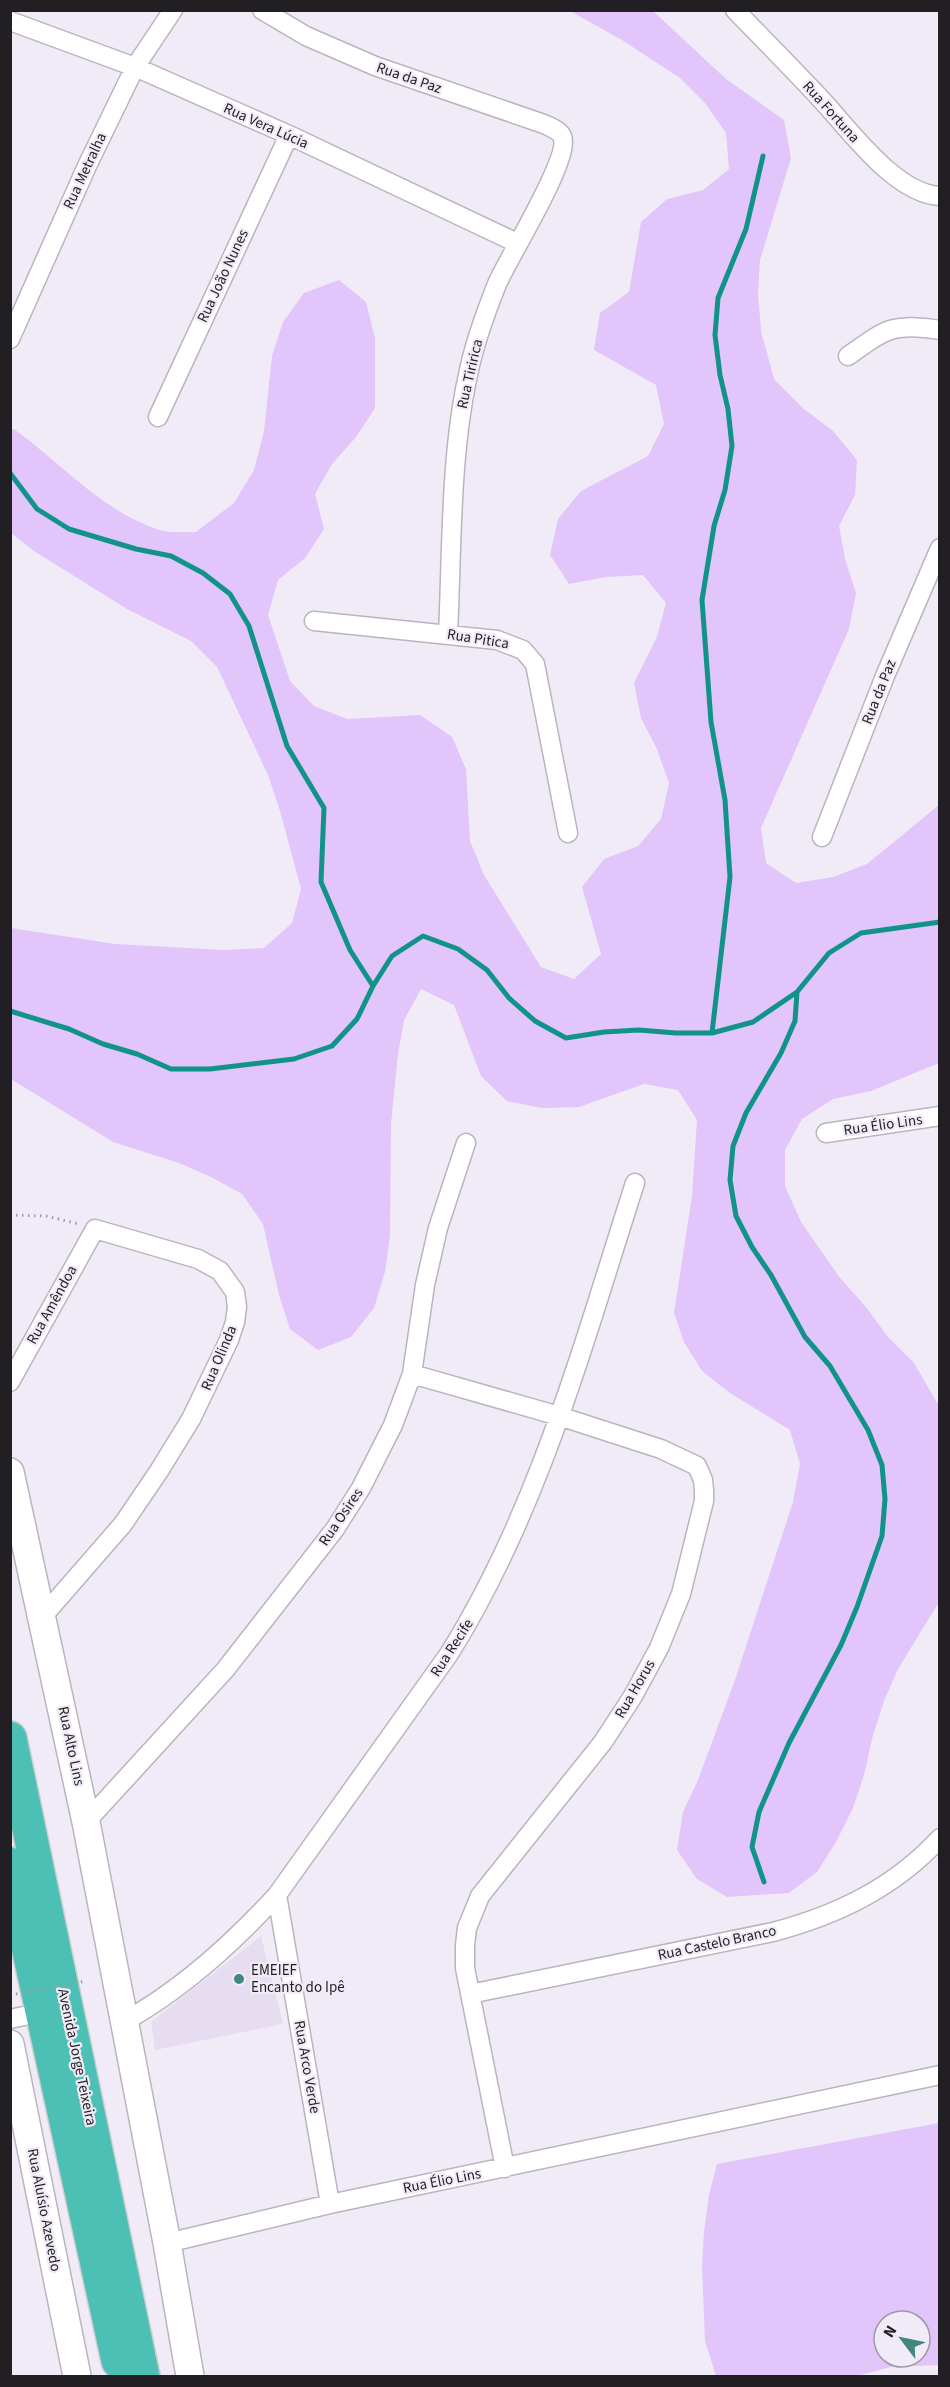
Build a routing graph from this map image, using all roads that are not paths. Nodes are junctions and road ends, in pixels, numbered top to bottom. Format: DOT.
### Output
graph roads {
  1 [pos="173,10"];
  2 [pos="262,10"];
  3 [pos="735,10"];
  4 [pos="10,21"];
  5 [pos="135,67"];
  6 [pos="561,133"];
  7 [pos="289,135"];
  8 [pos="939,196"];
  9 [pos="517,243"];
  10 [pos="939,330"];
  11 [pos="10,339"];
  12 [pos="848,356"];
  13 [pos="158,417"];
  14 [pos="939,548"];
  15 [pos="314,621"];
  16 [pos="448,634"];
  17 [pos="568,833"];
  18 [pos="822,837"];
  19 [pos="939,1116"];
  20 [pos="826,1133"];
  21 [pos="466,1143"];
  22 [pos="635,1184"];
  23 [pos="95,1228"];
  24 [pos="412,1374"];
  25 [pos="10,1382"];
  26 [pos="559,1416"];
  27 [pos="10,1472"];
  28 [pos="43,1616"];
  29 [pos="10,1738"];
  30 [pos="86,1822"];
  31 [pos="939,1838"];
  32 [pos="10,1864"];
  33 [pos="277,1895"];
  34 [pos="470,1994"];
  35 [pos="26,2016"];
  36 [pos="125,2021"];
  37 [pos="10,2044"];
  38 [pos="939,2075"];
  39 [pos="505,2168"];
  40 [pos="330,2204"];
  41 [pos="167,2243"];
  42 [pos="126,2287"];
  43 [pos="76,2376"];
  44 [pos="121,2376"];
  45 [pos="143,2376"];
  46 [pos="161,2376"];
  47 [pos="190,2376"];
  1 -- 5 [label="street, Rua Metralha"];
  2 -- 6 [label="street, Rua da Paz"];
  3 -- 8 [label="street, Rua Fortuna"];
  4 -- 5 [label="street, Rua Vera Lúcia"];
  5 -- 7 [label="street, Rua Vera Lúcia"];
  5 -- 11 [label="street, Rua Metralha"];
  6 -- 9 [label="street, Rua Tiririca"];
  7 -- 9 [label="street, Rua Vera Lúcia"];
  7 -- 13 [label="street, Rua João Nunes"];
  9 -- 16 [label="street, Rua Tiririca"];
  10 -- 12 [label="street"];
  14 -- 18 [label="street, Rua da Paz"];
  15 -- 16 [label="street, Rua Pitica"];
  16 -- 17 [label="street, Rua Pitica"];
  19 -- 20 [label="street, Rua Élio Lins"];
  21 -- 24 [label="street, Rua Osires"];
  22 -- 26 [label="street, Rua Recife"];
  23 -- 25 [label="street, Rua Amêndoa"];
  23 -- 28 [label="street, Rua Olinda"];
  24 -- 26 [label="street, Rua Horus"];
  24 -- 30 [label="street, Rua Osires"];
  26 -- 33 [label="street, Rua Recife"];
  26 -- 34 [label="street, Rua Horus"];
  27 -- 28 [label="main road, Rua Alto Lins"];
  28 -- 30 [label="main road, Rua Alto Lins"];
  29 -- 42 [label="highway, Avenida Jorge Teixeira"];
  30 -- 36 [label="main road, Rua Alto Lins"];
  31 -- 34 [label="street, Rua Castelo Branco"];
  32 -- 35 [label="highway, Avenida Jorge Teixeira"];
  33 -- 36 [label="street, Rua Recife"];
  33 -- 40 [label="street, Rua Arco Verde"];
  34 -- 39 [label="street, Rua Horus"];
  35 -- 44 [label="highway, Avenida Jorge Teixeira"];
  36 -- 41 [label="main road"];
  37 -- 43 [label="main road, Rua Aluísio Azevedo"];
  38 -- 39 [label="street, Rua Élio Lins"];
  39 -- 40 [label="street, Rua Élio Lins"];
  40 -- 41 [label="street, Rua Élio Lins"];
  41 -- 47 [label="main road"];
  42 -- 45 [label="highway, Avenida Jorge Teixeira"];
  42 -- 46 [label="highway"];
}
